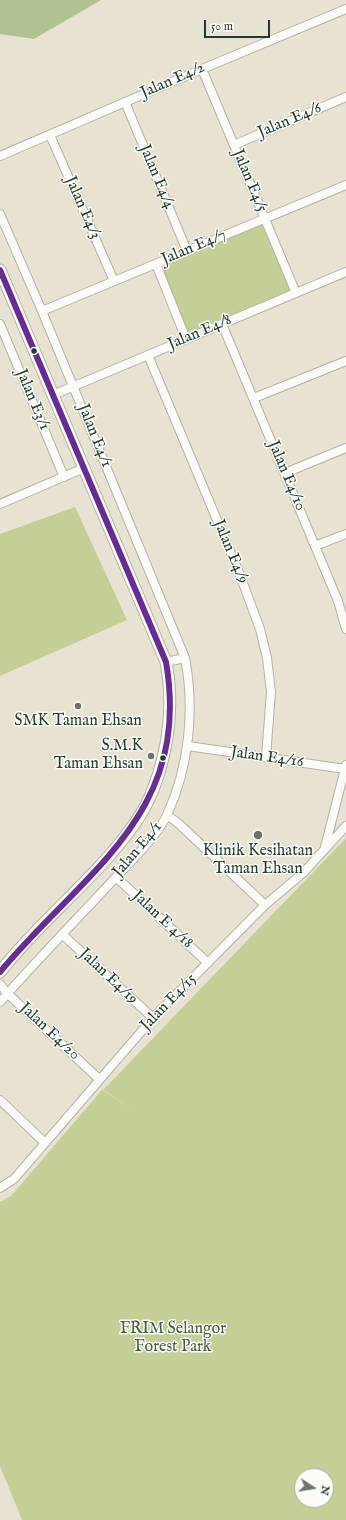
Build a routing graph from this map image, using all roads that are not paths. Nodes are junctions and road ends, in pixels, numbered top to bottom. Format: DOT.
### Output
graph roads {
  1 [pos="346,9"];
  2 [pos="202,68"];
  3 [pos="346,97"];
  4 [pos="125,102"];
  5 [pos="50,135"];
  6 [pos="234,145"];
  7 [pos="0,156"];
  8 [pos="346,185"];
  9 [pos="0,214"];
  10 [pos="265,219"];
  11 [pos="187,251"];
  12 [pos="156,264"];
  13 [pos="0,270"];
  14 [pos="346,272"];
  15 [pos="114,281"];
  16 [pos="296,293"];
  17 [pos="42,311"];
  18 [pos="0,324"];
  19 [pos="222,324"];
  20 [pos="186,339"];
  21 [pos="148,355"];
  22 [pos="346,361"];
  23 [pos="74,386"];
  24 [pos="53,395"];
  25 [pos="254,398"];
  26 [pos="346,448"];
  27 [pos="84,468"];
  28 [pos="285,473"];
  29 [pos="64,477"];
  30 [pos="0,504"];
  31 [pos="346,534"];
  32 [pos="315,546"];
  33 [pos="346,625"];
  34 [pos="185,658"];
  35 [pos="166,662"];
  36 [pos="188,746"];
  37 [pos="266,757"];
  38 [pos="346,767"];
  39 [pos="167,816"];
  40 [pos="346,826"];
  41 [pos="325,849"];
  42 [pos="116,877"];
  43 [pos="265,905"];
  44 [pos="63,935"];
  45 [pos="208,963"];
  46 [pos="1,967"];
  47 [pos="0,984"];
  48 [pos="8,994"];
  49 [pos="0,1002"];
  50 [pos="153,1018"];
  51 [pos="99,1079"];
  52 [pos="0,1100"];
  53 [pos="45,1143"];
  54 [pos="0,1188"];
  1 -- 2 [label="street, Jalan E4/2"];
  2 -- 4 [label="street, Jalan E4/2"];
  2 -- 6 [label="street, Jalan E4/5"];
  3 -- 6 [label="street, Jalan E4/6"];
  4 -- 5 [label="street, Jalan E4/2"];
  4 -- 11 [label="street, Jalan E4/4"];
  5 -- 7 [label="street, Jalan E4/2"];
  5 -- 15 [label="street, Jalan E4/3"];
  6 -- 10 [label="street, Jalan E4/5"];
  8 -- 10 [label="street, Jalan E4/7"];
  9 -- 17 [label="street, Jalan E4/1"];
  10 -- 11 [label="street, Jalan E4/7"];
  10 -- 16 [label="street, Jalan E4/5"];
  11 -- 12 [label="street, Jalan E4/7"];
  12 -- 15 [label="street, Jalan E4/7"];
  12 -- 20 [label="street"];
  13 -- 24 [label="street"];
  14 -- 16 [label="street, Jalan E4/8"];
  15 -- 17 [label="street, Jalan E4/7"];
  16 -- 19 [label="street, Jalan E4/8"];
  17 -- 23 [label="street, Jalan E4/1"];
  18 -- 29 [label="street, Jalan E3/1"];
  19 -- 20 [label="street, Jalan E4/8"];
  19 -- 25 [label="street, Jalan E4/10"];
  20 -- 21 [label="street, Jalan E4/8"];
  21 -- 23 [label="street, Jalan E4/8"];
  21 -- 37 [label="street, Jalan E4/9"];
  22 -- 25 [label="street"];
  23 -- 24 [label="street, Jalan E4/8"];
  23 -- 34 [label="street, Jalan E4/1"];
  24 -- 27 [label="street"];
  25 -- 28 [label="street, Jalan E4/10"];
  26 -- 28 [label="street"];
  27 -- 29 [label="street"];
  27 -- 35 [label="street"];
  28 -- 32 [label="street, Jalan E4/10"];
  29 -- 30 [label="street"];
  31 -- 32 [label="street"];
  32 -- 33 [label="street, Jalan E4/10"];
  34 -- 35 [label="street"];
  34 -- 36 [label="street, Jalan E4/1"];
  35 -- 46 [label="street"];
  36 -- 37 [label="street, Jalan E4/16"];
  36 -- 39 [label="street, Jalan E4/1"];
  37 -- 38 [label="street, Jalan E4/16"];
  38 -- 41 [label="street"];
  39 -- 42 [label="street, Jalan E4/1"];
  39 -- 43 [label="street"];
  40 -- 41 [label="street, Jalan E4/15"];
  41 -- 43 [label="street, Jalan E4/15"];
  42 -- 44 [label="street, Jalan E4/1"];
  42 -- 45 [label="street, Jalan E 4/18"];
  43 -- 45 [label="street, Jalan E4/15"];
  44 -- 48 [label="street, Jalan E4/1"];
  44 -- 50 [label="street, Jalan E4/19"];
  45 -- 50 [label="street, Jalan E4/15"];
  47 -- 48 [label="street, Jalan E4/20"];
  48 -- 49 [label="street, Jalan E4/1"];
  48 -- 51 [label="street, Jalan E4/20"];
  50 -- 51 [label="street, Jalan E4/15"];
  51 -- 53 [label="street, Jalan E4/15"];
  52 -- 53 [label="street"];
  53 -- 54 [label="street, Jalan E4/15"];
}
